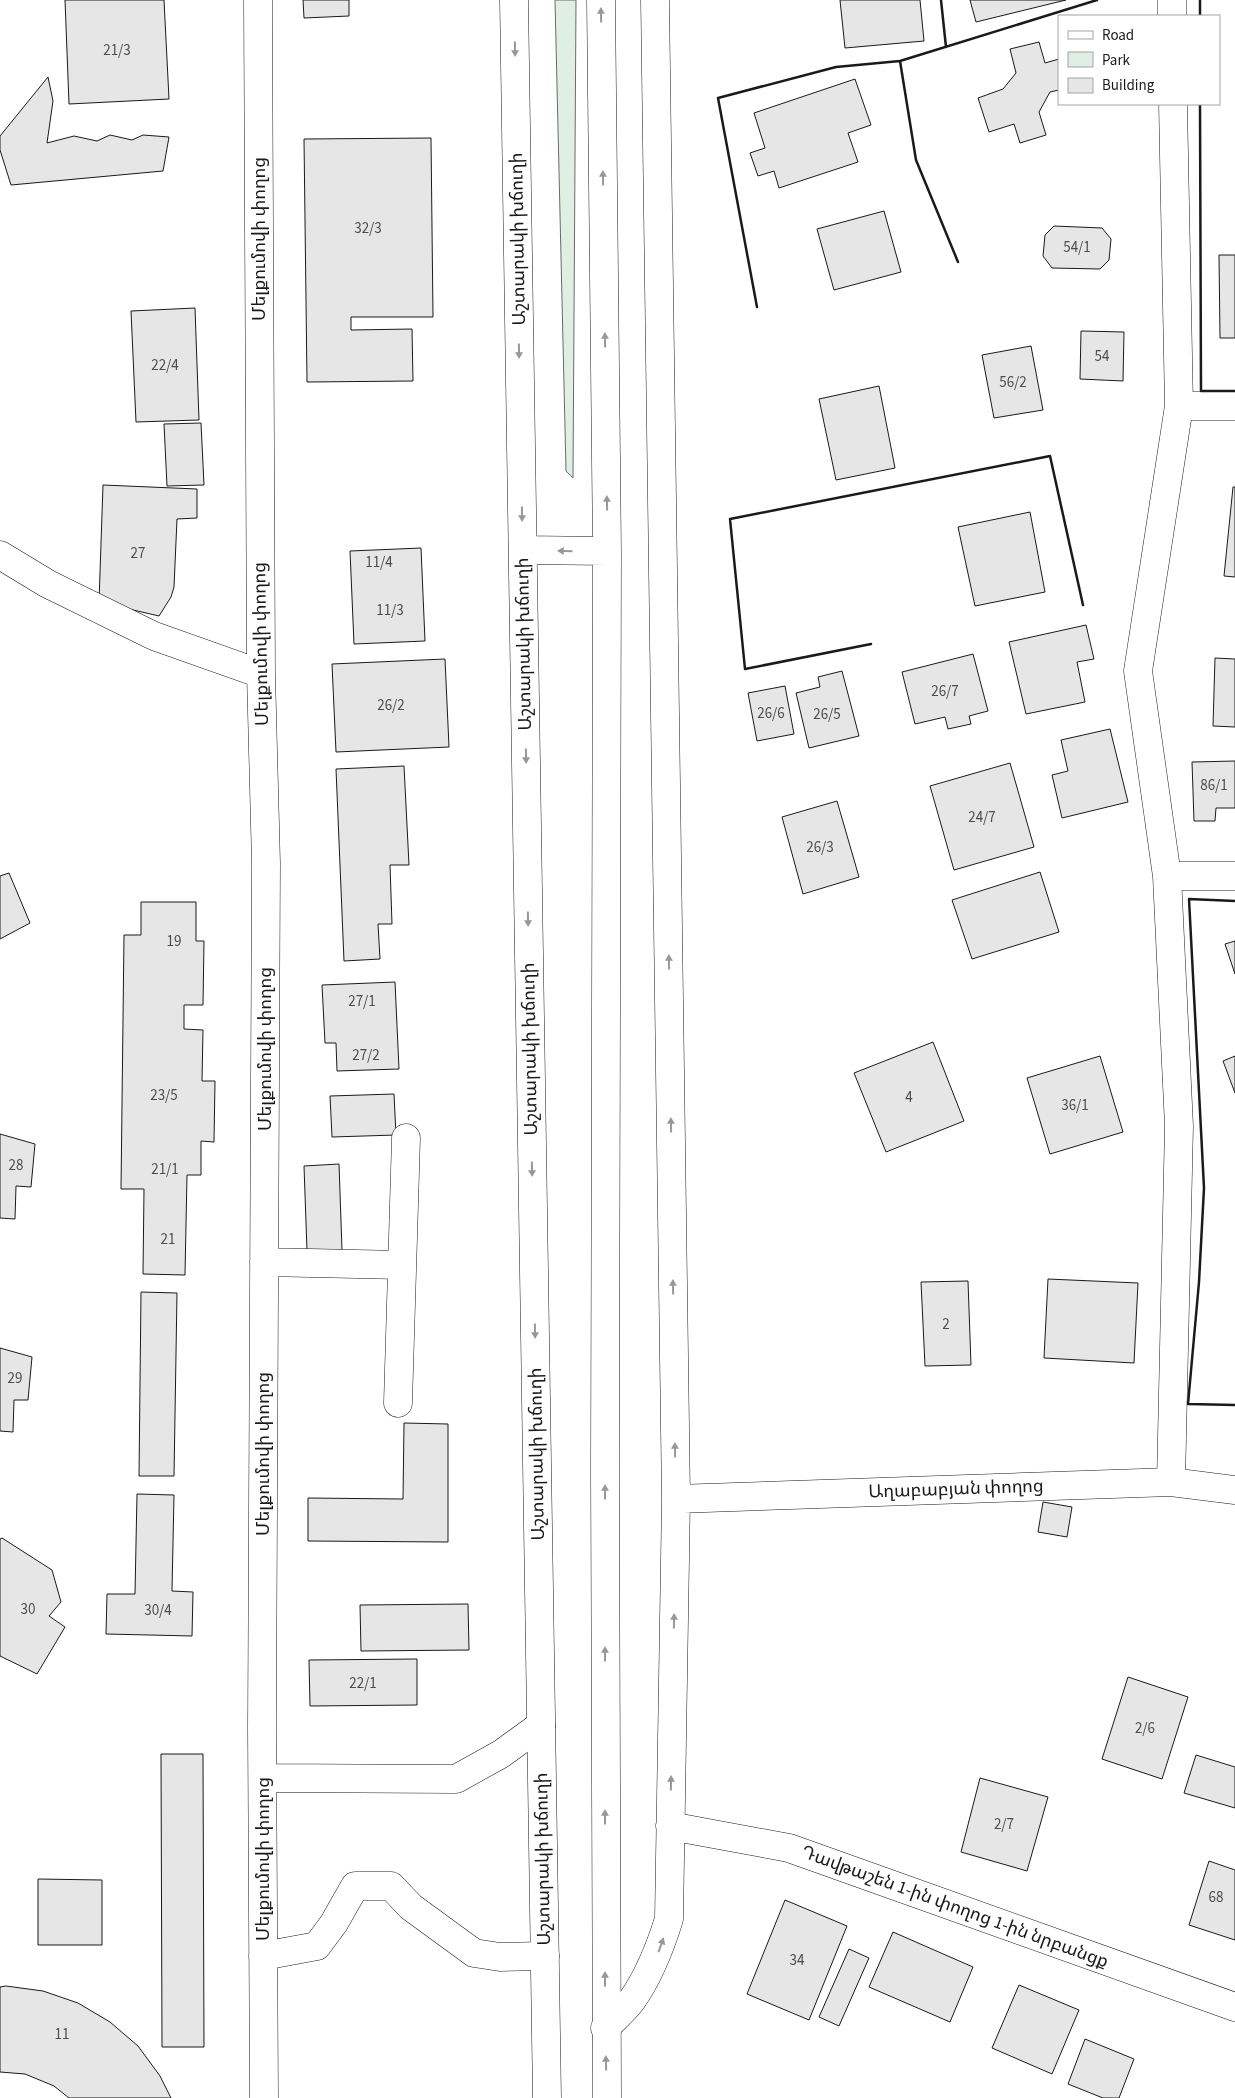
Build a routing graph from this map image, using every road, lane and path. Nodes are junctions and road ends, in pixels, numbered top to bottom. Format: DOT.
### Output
graph roads {
  1 [pos="258,0"];
  2 [pos="514,0"];
  3 [pos="601,0"];
  4 [pos="655,0"];
  5 [pos="1172,0"];
  6 [pos="1172,15"];
  7 [pos="1174,105"];
  8 [pos="1178,406"];
  9 [pos="1235,406"];
  10 [pos="523,550"];
  11 [pos="608,551"];
  12 [pos="0,556"];
  13 [pos="261,674"];
  14 [pos="1167,876"];
  15 [pos="1235,876"];
  16 [pos="406,1138"];
  17 [pos="264,1262"];
  18 [pos="402,1265"];
  19 [pos="398,1403"];
  20 [pos="1171,1482"];
  21 [pos="1235,1490"];
  22 [pos="676,1498"];
  23 [pos="541,1725"];
  24 [pos="263,1778"];
  25 [pos="670,1826"];
  26 [pos="263,1956"];
  27 [pos="545,1956"];
  28 [pos="1235,2007"];
  29 [pos="605,2028"];
  30 [pos="264,2098"];
  31 [pos="547,2098"];
  32 [pos="607,2098"];
  1 -- 13 [label="street, Մելքումովի փողոց"];
  2 -- 10 [label="street, Աշտարակի խճուղի, one-way"];
  11 -- 3 [label="street, one-way"];
  22 -- 4 [label="street, one-way"];
  5 -- 6 [label="street"];
  7 -- 8 [label="street"];
  8 -- 9 [label="street"];
  8 -- 14 [label="street"];
  11 -- 10 [label="street, one-way"];
  10 -- 23 [label="street, Աշտարակի խճուղի, one-way"];
  29 -- 11 [label="street, one-way"];
  12 -- 13 [label="street"];
  13 -- 17 [label="street, Մելքումովի փողոց"];
  14 -- 15 [label="street"];
  14 -- 20 [label="street"];
  16 -- 18 [label="street"];
  17 -- 18 [label="street"];
  17 -- 24 [label="street, Մելքումովի փողոց"];
  18 -- 19 [label="street"];
  20 -- 21 [label="street, Աղաբաբյան փողոց"];
  20 -- 22 [label="street, Աղաբաբյան փողոց"];
  25 -- 22 [label="street, one-way"];
  23 -- 24 [label="street"];
  23 -- 27 [label="street, Աշտարակի խճուղի"];
  24 -- 26 [label="street, Մելքումովի փողոց"];
  25 -- 28 [label="street, Դավթաշեն 1-ին փողոց 1-ին նրբանցք"];
  29 -- 25 [label="street, one-way"];
  26 -- 27 [label="street"];
  26 -- 30 [label="street, Մելքումովի փողոց"];
  27 -- 31 [label="street, Աշտարակի խճուղի"];
  32 -- 29 [label="street, one-way"];
}
